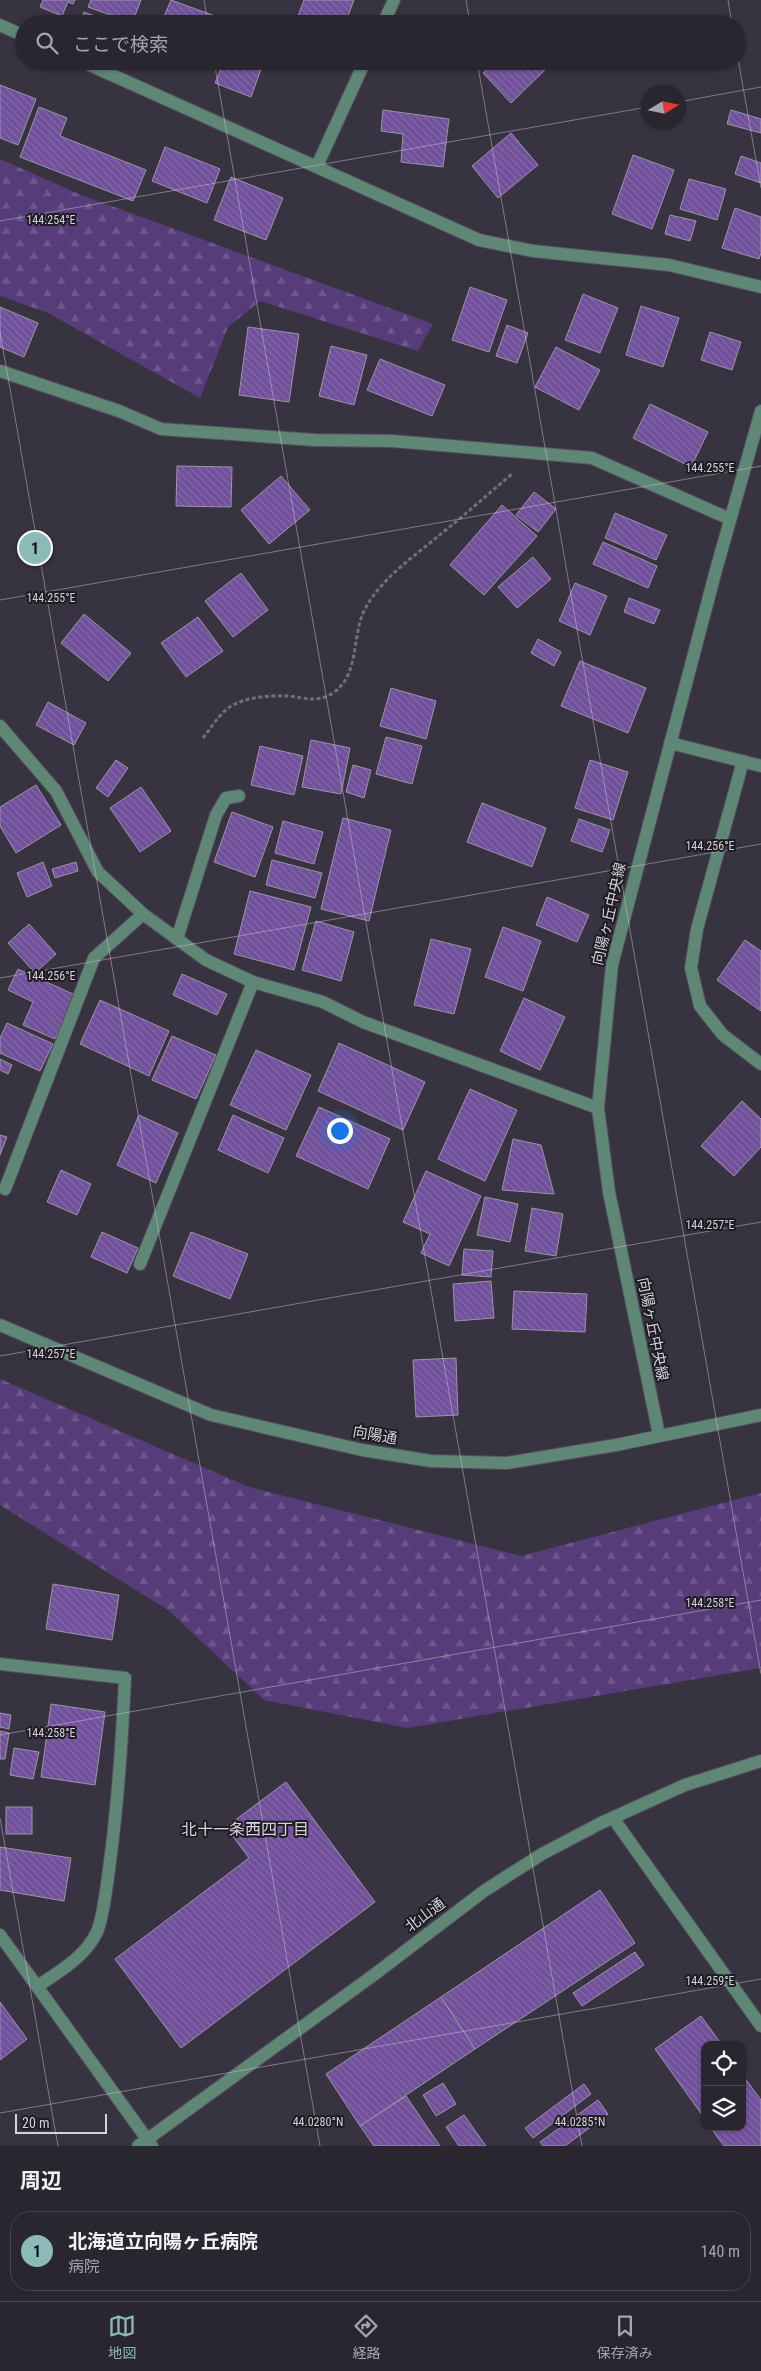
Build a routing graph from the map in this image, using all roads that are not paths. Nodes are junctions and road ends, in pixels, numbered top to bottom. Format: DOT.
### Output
graph roads {
  1 [pos="394,0"];
  2 [pos="387,15"];
  3 [pos="0,25"];
  4 [pos="15,32"];
  5 [pos="101,70"];
  6 [pos="362,70"];
  7 [pos="317,166"];
  8 [pos="761,287"];
  9 [pos="0,371"];
  10 [pos="761,411"];
  11 [pos="730,519"];
  12 [pos="0,726"];
  13 [pos="670,743"];
  14 [pos="743,761"];
  15 [pos="761,766"];
  16 [pos="239,796"];
  17 [pos="142,914"];
  18 [pos="177,940"];
  19 [pos="253,982"];
  20 [pos="761,1064"];
  21 [pos="598,1108"];
  22 [pos="5,1189"];
  23 [pos="140,1264"];
  24 [pos="0,1325"];
  25 [pos="761,1415"];
  26 [pos="659,1435"];
  27 [pos="0,1664"];
  28 [pos="761,1761"];
  29 [pos="613,1818"];
  30 [pos="0,1934"];
  31 [pos="38,1986"];
  32 [pos="761,2026"];
  33 [pos="146,2144"];
  1 -- 2 [label="street"];
  3 -- 4 [label="street"];
  5 -- 7 [label="street"];
  6 -- 7 [label="street"];
  7 -- 8 [label="street"];
  9 -- 11 [label="street"];
  10 -- 11 [label="street, 向陽ヶ丘中央線"];
  11 -- 13 [label="street, 向陽ヶ丘中央線"];
  12 -- 17 [label="street"];
  13 -- 14 [label="street"];
  13 -- 21 [label="street, 向陽ヶ丘中央線"];
  14 -- 15 [label="street"];
  14 -- 20 [label="street"];
  16 -- 18 [label="street"];
  17 -- 18 [label="street"];
  17 -- 22 [label="street"];
  18 -- 19 [label="street"];
  19 -- 21 [label="street"];
  19 -- 23 [label="street"];
  21 -- 26 [label="street, 向陽ヶ丘中央線"];
  24 -- 26 [label="street, 向陽通"];
  25 -- 26 [label="street, 向陽通"];
  27 -- 31 [label="street"];
  28 -- 29 [label="street, 北山通"];
  29 -- 32 [label="street"];
  29 -- 33 [label="street, 北山通"];
  30 -- 31 [label="street"];
  31 -- 33 [label="street"];
}
